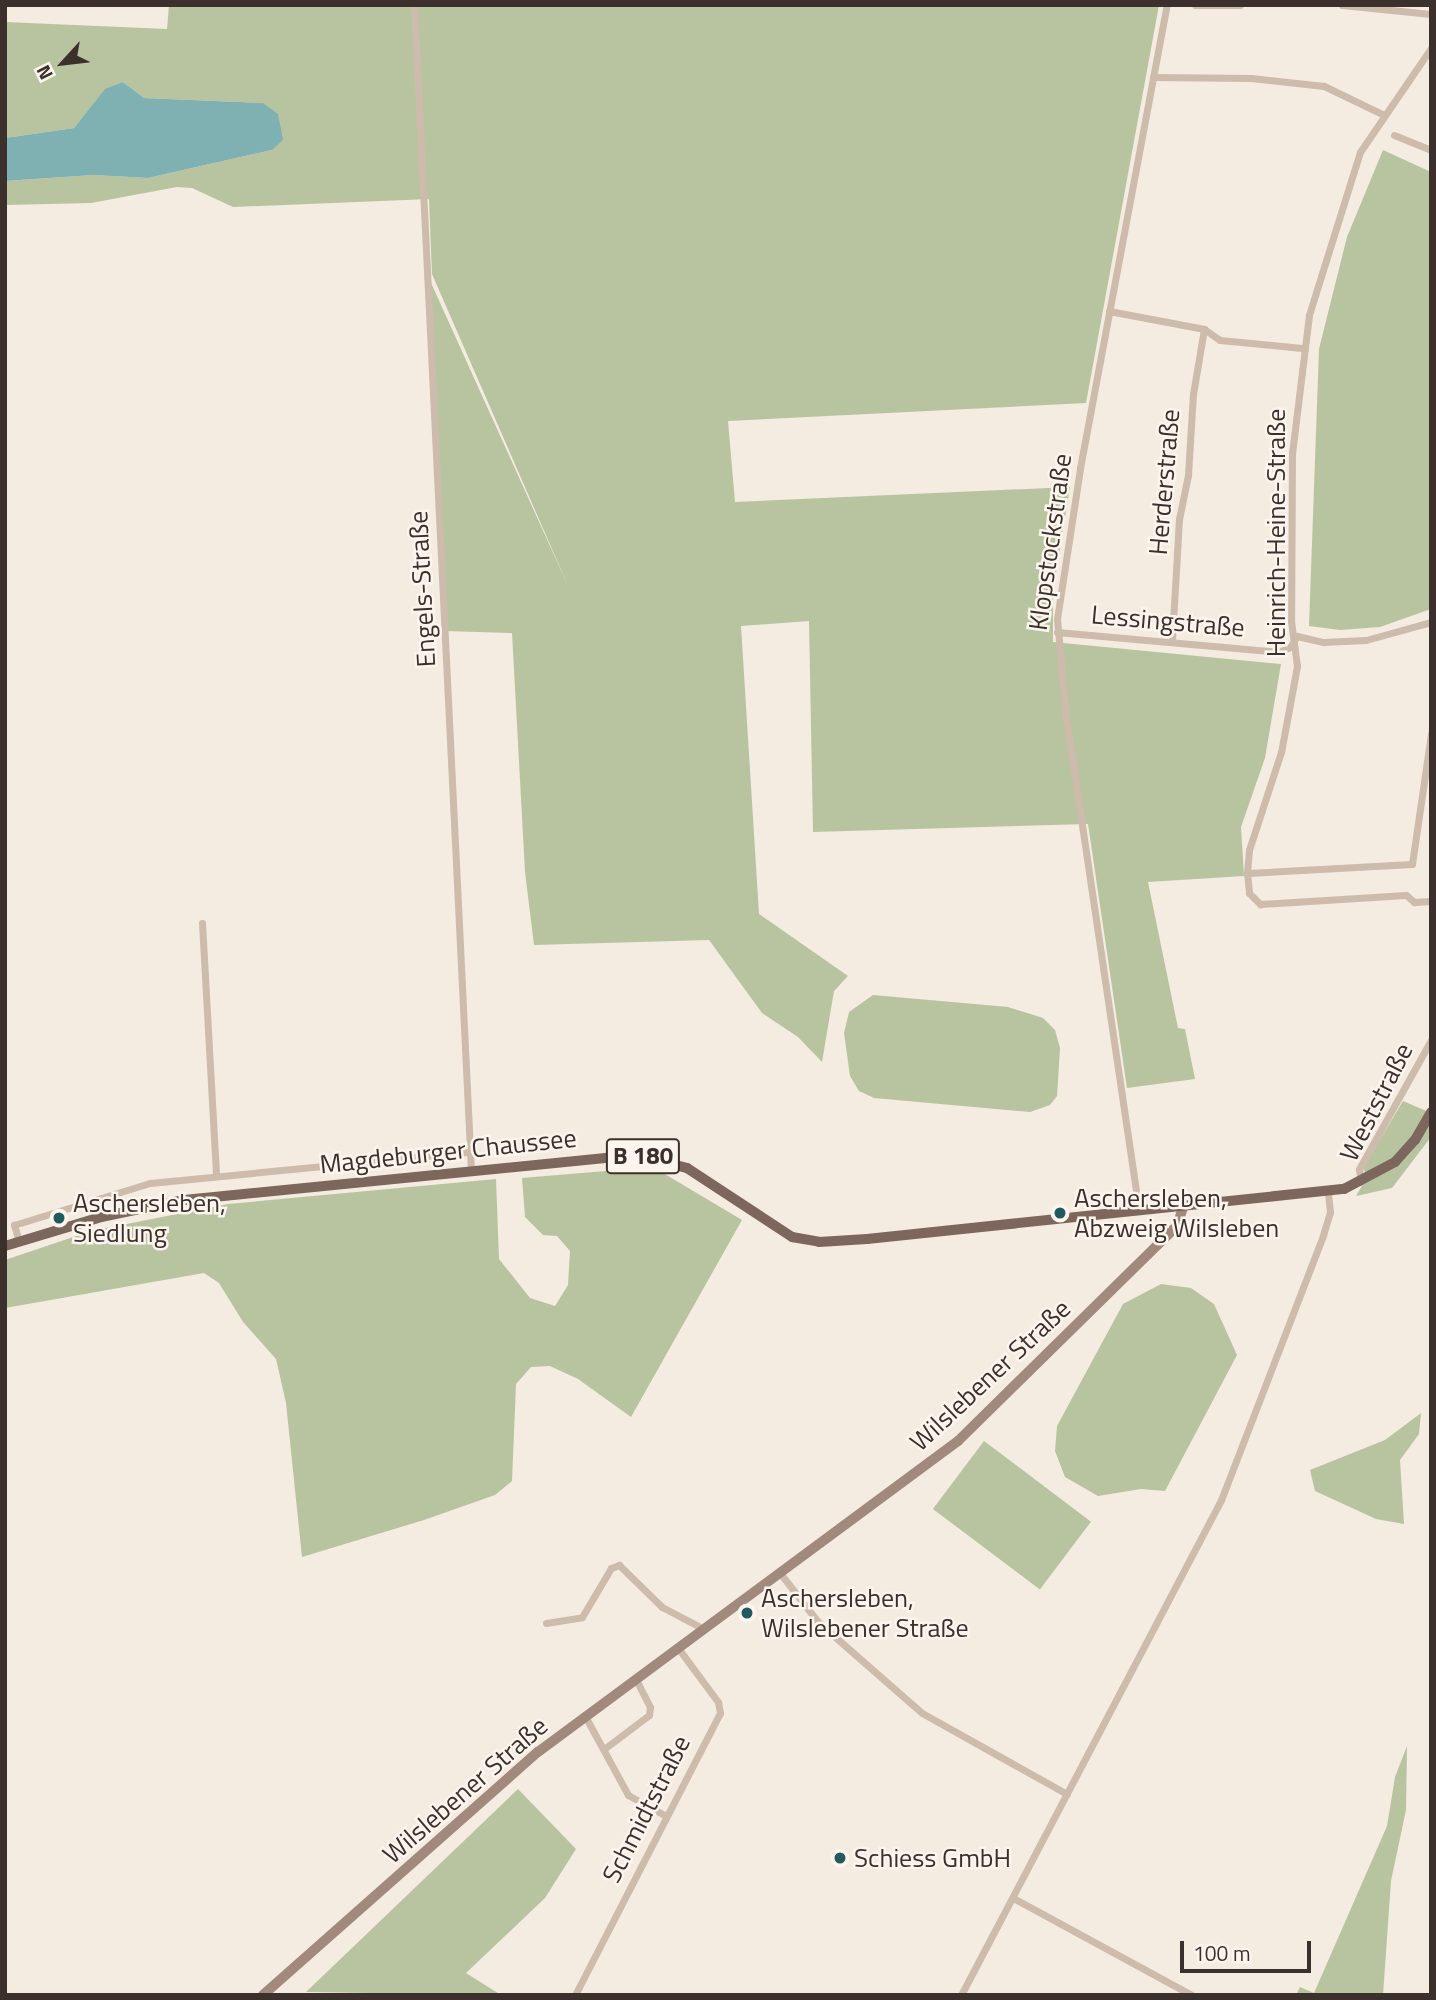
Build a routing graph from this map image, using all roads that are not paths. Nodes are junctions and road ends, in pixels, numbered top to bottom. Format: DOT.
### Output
graph roads {
  1 [pos="414,5"];
  2 [pos="1167,5"];
  3 [pos="1195,5"];
  4 [pos="1240,5"];
  5 [pos="1342,5"];
  6 [pos="1431,14"];
  7 [pos="1431,48"];
  8 [pos="1153,77"];
  9 [pos="1384,115"];
  10 [pos="1394,135"];
  11 [pos="1431,150"];
  12 [pos="1109,311"];
  13 [pos="1204,330"];
  14 [pos="1302,348"];
  15 [pos="1431,621"];
  16 [pos="1057,632"];
  17 [pos="1297,636"];
  18 [pos="1172,640"];
  19 [pos="1431,733"];
  20 [pos="1247,873"];
  21 [pos="1431,901"];
  22 [pos="202,923"];
  23 [pos="1431,1040"];
  24 [pos="1431,1112"];
  25 [pos="469,1152"];
  26 [pos="471,1171"];
  27 [pos="216,1174"];
  28 [pos="1361,1182"];
  29 [pos="1328,1192"];
  30 [pos="1183,1207"];
  31 [pos="1139,1211"];
  32 [pos="10,1226"];
  33 [pos="19,1242"];
  34 [pos="5,1247"];
  35 [pos="780,1573"];
  36 [pos="546,1623"];
  37 [pos="704,1629"];
  38 [pos="678,1648"];
  39 [pos="636,1679"];
  40 [pos="582,1719"];
  41 [pos="604,1749"];
  42 [pos="1067,1794"];
  43 [pos="666,1816"];
  44 [pos="1013,1898"];
  45 [pos="263,1995"];
  46 [pos="575,1995"];
  47 [pos="961,1995"];
  48 [pos="1192,1995"];
  1 -- 25 [label="street, Engels-Straße"];
  2 -- 8 [label="street, Klopstockstraße"];
  3 -- 4 [label="street"];
  5 -- 6 [label="street"];
  7 -- 9 [label="street, Heinrich-Heine-Straße"];
  8 -- 9 [label="street"];
  8 -- 12 [label="street, Klopstockstraße"];
  9 -- 14 [label="street, Heinrich-Heine-Straße"];
  10 -- 11 [label="street"];
  12 -- 13 [label="street"];
  12 -- 16 [label="street, Klopstockstraße"];
  13 -- 14 [label="street"];
  13 -- 18 [label="street, Herderstraße"];
  14 -- 17 [label="street, Heinrich-Heine-Straße"];
  15 -- 17 [label="street"];
  16 -- 18 [label="street, Lessingstraße"];
  16 -- 31 [label="street, Klopstockstraße"];
  17 -- 18 [label="street, Lessingstraße"];
  17 -- 20 [label="street, Heinrich-Heine-Straße"];
  19 -- 20 [label="street"];
  20 -- 21 [label="street"];
  22 -- 27 [label="street"];
  23 -- 28 [label="street, Weststraße"];
  24 -- 28 [label="main road, Magdeburger Chaussee / B 180"];
  25 -- 26 [label="street, Engels-Straße"];
  25 -- 27 [label="street"];
  26 -- 31 [label="main road, Magdeburger Chaussee / B 180"];
  26 -- 33 [label="main road, Magdeburger Chaussee / B 180"];
  27 -- 32 [label="street"];
  28 -- 29 [label="main road, Magdeburger Chaussee / B 180"];
  29 -- 30 [label="main road, Magdeburger Chaussee / B 180"];
  29 -- 42 [label="street"];
  30 -- 31 [label="main road, Magdeburger Chaussee / B 180"];
  30 -- 35 [label="street, Wilslebener Straße"];
  32 -- 33 [label="street"];
  33 -- 34 [label="main road, Magdeburger Chaussee / B 180"];
  35 -- 37 [label="street, Wilslebener Straße"];
  35 -- 42 [label="street"];
  36 -- 37 [label="street"];
  37 -- 38 [label="street, Wilslebener Straße"];
  38 -- 39 [label="street, Wilslebener Straße"];
  38 -- 43 [label="street, Schmidtstraße"];
  39 -- 40 [label="street, Wilslebener Straße"];
  39 -- 41 [label="street"];
  40 -- 41 [label="street"];
  40 -- 45 [label="street, Wilslebener Straße"];
  41 -- 43 [label="street"];
  42 -- 44 [label="street"];
  43 -- 46 [label="street, Schmidtstraße"];
  44 -- 47 [label="street"];
  44 -- 48 [label="street"];
}
